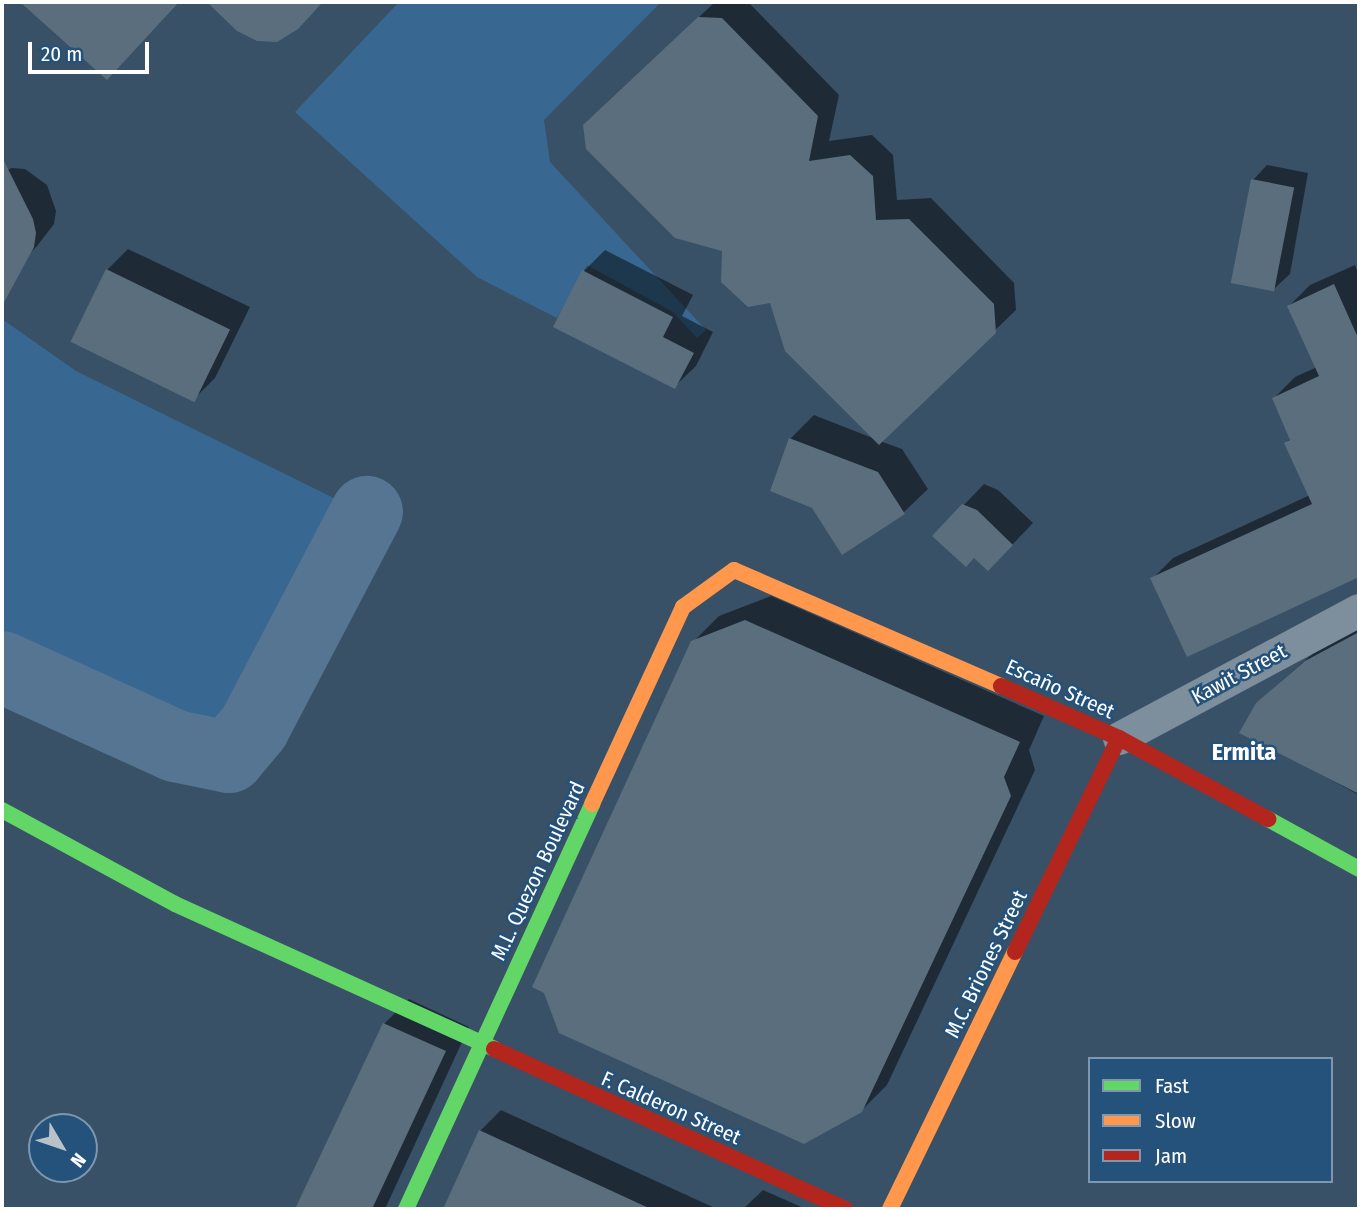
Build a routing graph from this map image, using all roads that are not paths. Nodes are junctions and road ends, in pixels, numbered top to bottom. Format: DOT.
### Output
graph roads {
  1 [pos="734,570"];
  2 [pos="1359,610"];
  3 [pos="1119,738"];
  4 [pos="2,810"];
  5 [pos="1359,869"];
  6 [pos="481,1045"];
  7 [pos="406,1209"];
  8 [pos="845,1209"];
  9 [pos="890,1209"];
  1 -- 3 [label="street, Escaño Street"];
  1 -- 6 [label="street, M.L. Quezon Boulevard"];
  2 -- 3 [label="street, Kawit Street"];
  3 -- 5 [label="street, Escaño Street"];
  3 -- 9 [label="street, M.C. Briones Street"];
  4 -- 6 [label="street, F. Calderon Street"];
  6 -- 7 [label="street, M.L. Quezon Boulevard"];
  6 -- 8 [label="street, F. Calderon Street"];
}
